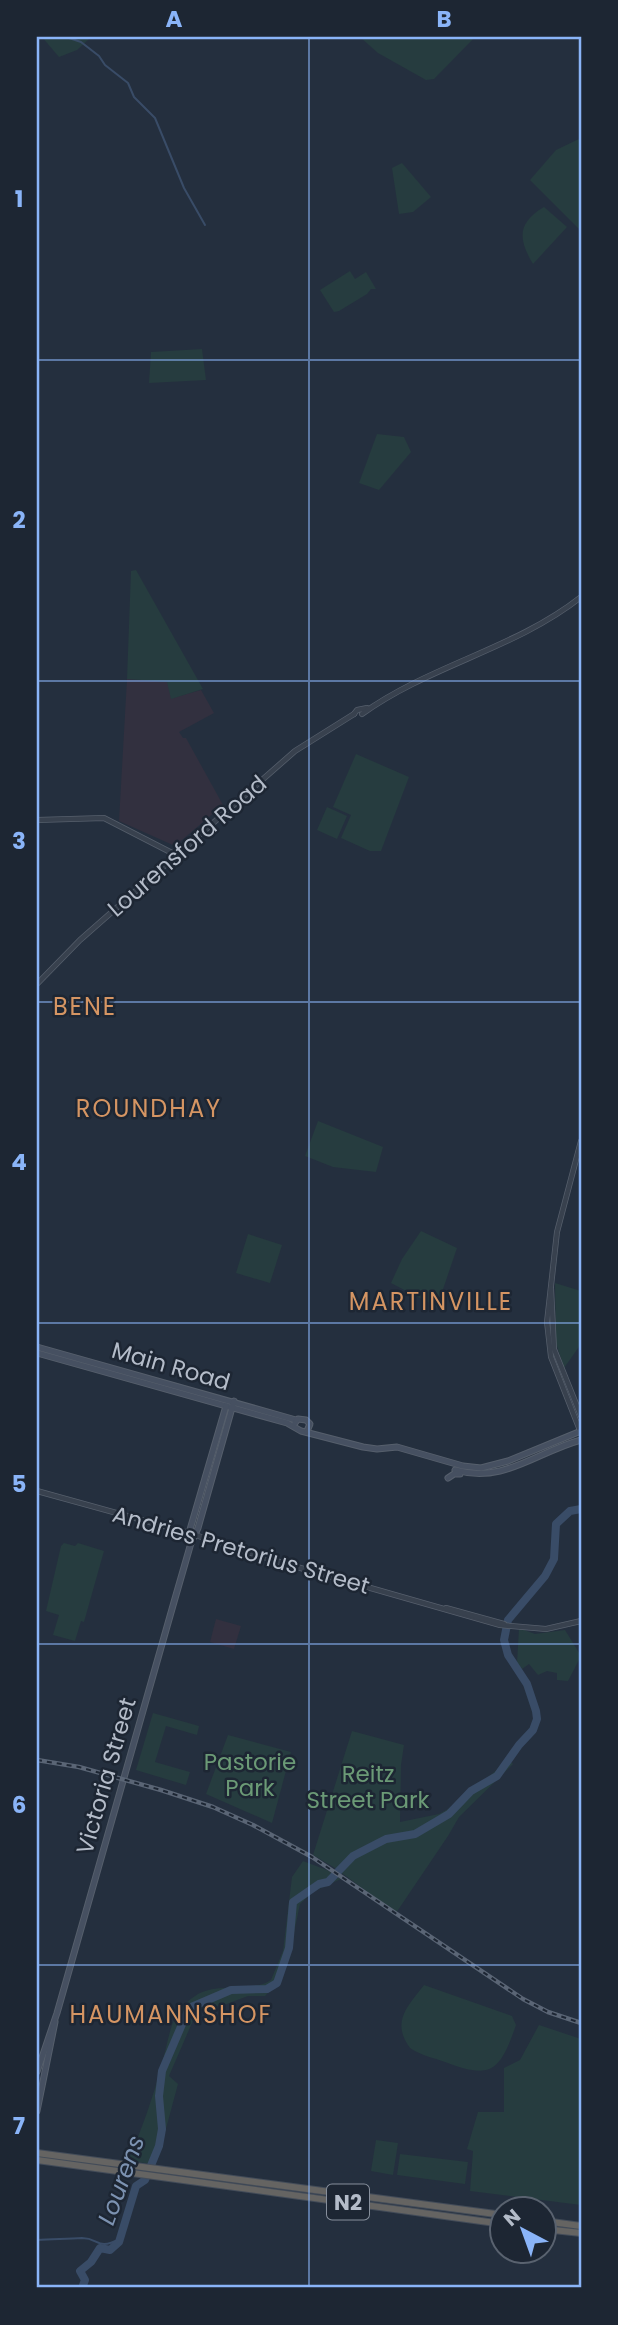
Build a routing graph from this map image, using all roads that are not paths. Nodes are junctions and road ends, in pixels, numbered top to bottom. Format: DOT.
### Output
graph roads {
  1 [pos="581,597"];
  2 [pos="372,707"];
  3 [pos="366,720"];
  4 [pos="37,820"];
  5 [pos="176,855"];
  6 [pos="37,984"];
  7 [pos="581,1141"];
  8 [pos="551,1284"];
  9 [pos="37,1347"];
  10 [pos="37,1353"];
  11 [pos="230,1404"];
  12 [pos="297,1412"];
  13 [pos="581,1416"];
  14 [pos="282,1417"];
  15 [pos="295,1423"];
  16 [pos="309,1428"];
  17 [pos="581,1432"];
  18 [pos="581,1440"];
  19 [pos="453,1465"];
  20 [pos="467,1474"];
  21 [pos="448,1478"];
  22 [pos="37,1491"];
  23 [pos="189,1533"];
  24 [pos="196,1535"];
  25 [pos="191,1544"];
  26 [pos="581,1621"];
  27 [pos="55,2018"];
  28 [pos="37,2072"];
  29 [pos="37,2111"];
  30 [pos="37,2153"];
  31 [pos="37,2161"];
  32 [pos="489,2213"];
  33 [pos="489,2222"];
  34 [pos="558,2223"];
  35 [pos="581,2226"];
  36 [pos="558,2231"];
  37 [pos="581,2233"];
  1 -- 2 [label="street"];
  2 -- 3 [label="street"];
  2 -- 5 [label="street, Lourensford Road"];
  4 -- 5 [label="street"];
  5 -- 6 [label="street, Lourensford Road"];
  7 -- 8 [label="street"];
  8 -- 13 [label="street"];
  8 -- 17 [label="street"];
  9 -- 11 [label="main road, Main Road"];
  10 -- 11 [label="main road, Main Road"];
  11 -- 14 [label="main road, Main Road"];
  11 -- 15 [label="main road, Main Road"];
  11 -- 23 [label="main road, Victoria Street"];
  11 -- 24 [label="main road, Victoria Street"];
  12 -- 14 [label="main road"];
  14 -- 15 [label="main road, Main Road"];
  15 -- 16 [label="main road"];
  15 -- 16 [label="main road"];
  16 -- 19 [label="main road"];
  17 -- 19 [label="main road"];
  18 -- 20 [label="main road"];
  19 -- 20 [label="main road"];
  20 -- 21 [label="main road"];
  22 -- 23 [label="street, Andries Pretorius Street"];
  23 -- 24 [label="street, Andries Pretorius Street"];
  23 -- 25 [label="main road, Victoria Street"];
  24 -- 25 [label="main road, Victoria Street"];
  24 -- 26 [label="street, Andries Pretorius Street"];
  25 -- 27 [label="main road, Victoria Street"];
  27 -- 28 [label="main road, Victoria Street"];
  27 -- 29 [label="main road, Victoria Street"];
  30 -- 32 [label="highway, N2"];
  31 -- 33 [label="highway, N2"];
  34 -- 35 [label="highway"];
  36 -- 37 [label="highway"];
}
